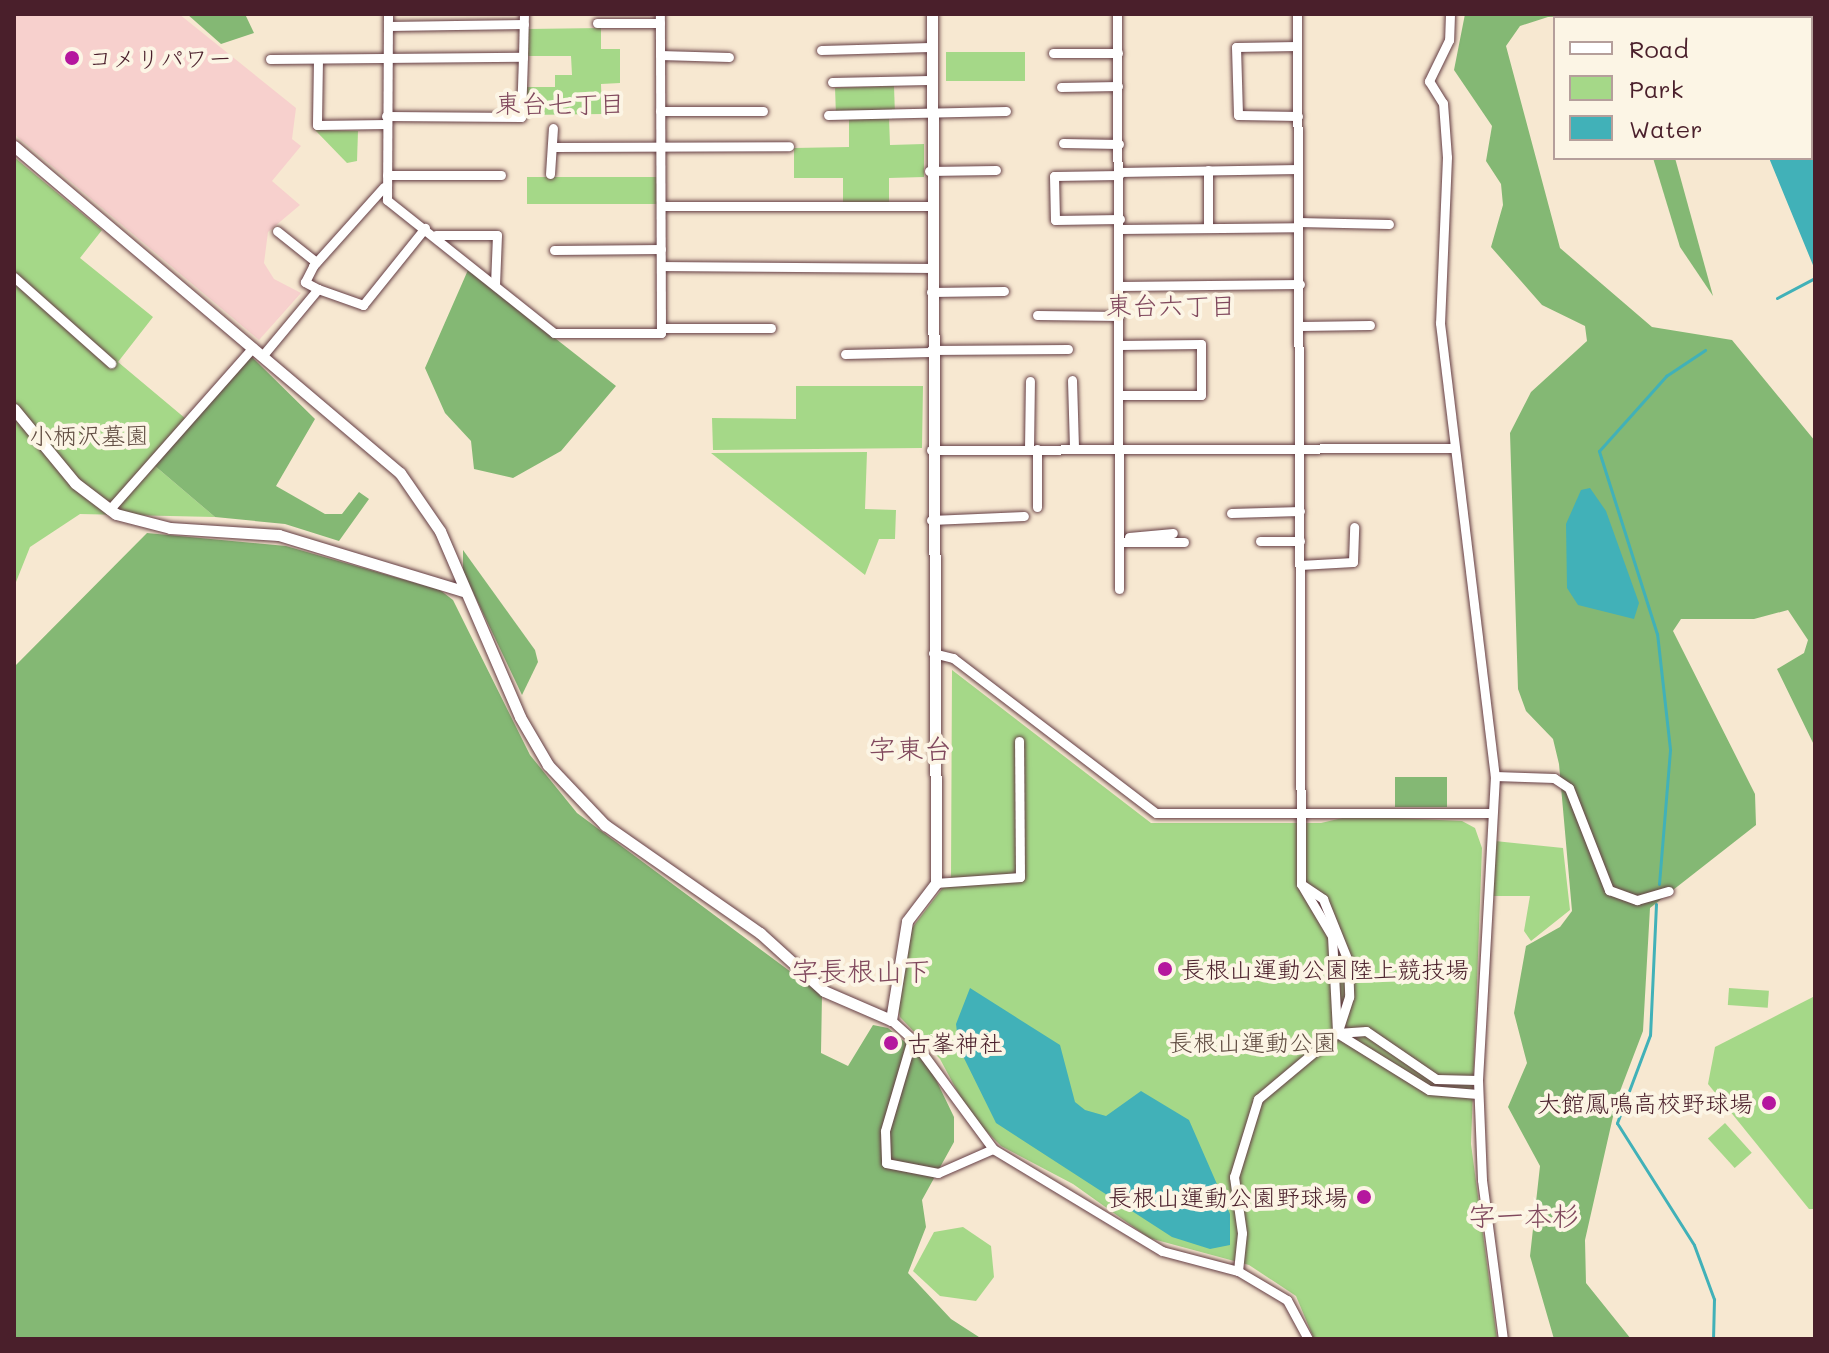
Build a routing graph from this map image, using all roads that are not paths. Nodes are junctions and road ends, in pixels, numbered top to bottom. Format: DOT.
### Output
graph roads {
  1 [pos="388,14"];
  2 [pos="932,14"];
  3 [pos="1117,14"];
  4 [pos="1297,14"];
  5 [pos="1450,14"];
  6 [pos="660,18"];
  7 [pos="524,19"];
  8 [pos="597,23"];
  9 [pos="388,26"];
  10 [pos="1297,46"];
  11 [pos="930,47"];
  12 [pos="821,50"];
  13 [pos="1053,53"];
  14 [pos="1118,53"];
  15 [pos="660,55"];
  16 [pos="523,57"];
  17 [pos="729,57"];
  18 [pos="270,59"];
  19 [pos="318,59"];
  20 [pos="388,59"];
  21 [pos="929,80"];
  22 [pos="832,82"];
  23 [pos="1118,86"];
  24 [pos="1061,87"];
  25 [pos="660,111"];
  26 [pos="763,111"];
  27 [pos="1006,111"];
  28 [pos="928,112"];
  29 [pos="828,115"];
  30 [pos="1298,116"];
  31 [pos="386,120"];
  32 [pos="553,128"];
  33 [pos="1063,143"];
  34 [pos="1119,144"];
  35 [pos="662,145"];
  36 [pos="14,146"];
  37 [pos="789,146"];
  38 [pos="552,147"];
  39 [pos="1298,169"];
  40 [pos="996,170"];
  41 [pos="1208,170"];
  42 [pos="929,171"];
  43 [pos="1119,173"];
  44 [pos="550,174"];
  45 [pos="387,175"];
  46 [pos="501,175"];
  47 [pos="384,187"];
  48 [pos="661,206"];
  49 [pos="930,206"];
  50 [pos="1120,224"];
  51 [pos="1298,224"];
  52 [pos="1389,224"];
  53 [pos="425,228"];
  54 [pos="1208,228"];
  55 [pos="277,231"];
  56 [pos="436,235"];
  57 [pos="661,249"];
  58 [pos="554,250"];
  59 [pos="316,262"];
  60 [pos="661,266"];
  61 [pos="931,268"];
  62 [pos="14,277"];
  63 [pos="495,284"];
  64 [pos="1300,284"];
  65 [pos="1119,286"];
  66 [pos="318,289"];
  67 [pos="1004,291"];
  68 [pos="931,292"];
  69 [pos="1037,315"];
  70 [pos="1119,316"];
  71 [pos="1370,325"];
  72 [pos="1300,326"];
  73 [pos="661,328"];
  74 [pos="771,328"];
  75 [pos="1119,345"];
  76 [pos="1068,349"];
  77 [pos="258,351"];
  78 [pos="931,351"];
  79 [pos="845,354"];
  80 [pos="111,363"];
  81 [pos="1072,380"];
  82 [pos="1030,381"];
  83 [pos="1119,395"];
  84 [pos="14,409"];
  85 [pos="1300,446"];
  86 [pos="1074,448"];
  87 [pos="1119,448"];
  88 [pos="1454,448"];
  89 [pos="1033,449"];
  90 [pos="931,450"];
  91 [pos="1037,507"];
  92 [pos="109,510"];
  93 [pos="1300,511"];
  94 [pos="1231,513"];
  95 [pos="1024,516"];
  96 [pos="931,520"];
  97 [pos="1354,527"];
  98 [pos="1173,533"];
  99 [pos="1119,540"];
  100 [pos="1260,541"];
  101 [pos="1300,541"];
  102 [pos="1184,542"];
  103 [pos="1300,565"];
  104 [pos="1119,589"];
  105 [pos="463,591"];
  106 [pos="933,653"];
  107 [pos="1019,741"];
  108 [pos="1495,776"];
  109 [pos="1492,813"];
  110 [pos="1302,815"];
  111 [pos="936,883"];
  112 [pos="1669,891"];
  113 [pos="891,1020"];
  114 [pos="1337,1033"];
  115 [pos="912,1039"];
  116 [pos="1478,1080"];
  117 [pos="1478,1094"];
  118 [pos="993,1149"];
  119 [pos="1238,1271"];
  120 [pos="1308,1339"];
  121 [pos="1503,1339"];
  1 -- 9 [label="street"];
  2 -- 11 [label="street"];
  3 -- 14 [label="street"];
  4 -- 10 [label="street"];
  5 -- 88 [label="street"];
  6 -- 8 [label="street"];
  6 -- 15 [label="street"];
  7 -- 9 [label="street"];
  7 -- 16 [label="street"];
  9 -- 20 [label="street"];
  10 -- 30 [label="street"];
  10 -- 30 [label="street"];
  11 -- 12 [label="street"];
  11 -- 21 [label="street"];
  13 -- 14 [label="street"];
  14 -- 23 [label="street"];
  15 -- 17 [label="street"];
  15 -- 25 [label="street"];
  16 -- 20 [label="street"];
  16 -- 31 [label="street"];
  18 -- 19 [label="street"];
  19 -- 20 [label="street"];
  19 -- 31 [label="street"];
  20 -- 31 [label="street"];
  21 -- 22 [label="street"];
  21 -- 28 [label="street"];
  23 -- 24 [label="street"];
  23 -- 34 [label="street"];
  25 -- 26 [label="street"];
  25 -- 35 [label="street"];
  27 -- 28 [label="street"];
  28 -- 29 [label="street"];
  28 -- 42 [label="street"];
  30 -- 39 [label="street"];
  31 -- 45 [label="street"];
  32 -- 38 [label="street"];
  33 -- 34 [label="street"];
  34 -- 43 [label="street"];
  35 -- 37 [label="street"];
  35 -- 38 [label="street"];
  35 -- 48 [label="street"];
  36 -- 77 [label="street"];
  38 -- 44 [label="street"];
  39 -- 41 [label="street"];
  39 -- 51 [label="street"];
  40 -- 42 [label="street"];
  41 -- 43 [label="street"];
  41 -- 54 [label="street"];
  42 -- 49 [label="street"];
  43 -- 50 [label="street"];
  43 -- 50 [label="street"];
  45 -- 46 [label="street"];
  45 -- 47 [label="street"];
  47 -- 53 [label="street"];
  47 -- 59 [label="street"];
  48 -- 49 [label="street"];
  48 -- 57 [label="street"];
  49 -- 61 [label="street"];
  50 -- 54 [label="street"];
  50 -- 65 [label="street"];
  51 -- 52 [label="street"];
  51 -- 54 [label="street"];
  51 -- 64 [label="street"];
  53 -- 56 [label="street"];
  53 -- 66 [label="street"];
  55 -- 59 [label="street"];
  56 -- 63 [label="street"];
  56 -- 63 [label="street"];
  57 -- 58 [label="street"];
  57 -- 60 [label="street"];
  59 -- 66 [label="street"];
  60 -- 61 [label="street"];
  60 -- 73 [label="street"];
  61 -- 68 [label="street"];
  62 -- 80 [label="street"];
  63 -- 73 [label="street"];
  64 -- 65 [label="street"];
  64 -- 72 [label="street"];
  65 -- 70 [label="street"];
  66 -- 77 [label="street"];
  67 -- 68 [label="street"];
  68 -- 78 [label="street"];
  69 -- 70 [label="street"];
  70 -- 75 [label="street"];
  71 -- 72 [label="street"];
  72 -- 85 [label="street"];
  73 -- 74 [label="street"];
  75 -- 83 [label="street"];
  75 -- 83 [label="street"];
  76 -- 78 [label="street"];
  77 -- 92 [label="street"];
  77 -- 105 [label="street"];
  78 -- 79 [label="street"];
  78 -- 90 [label="street"];
  81 -- 86 [label="street"];
  82 -- 89 [label="street"];
  83 -- 87 [label="street"];
  84 -- 92 [label="street"];
  85 -- 87 [label="street"];
  85 -- 88 [label="street"];
  85 -- 93 [label="street"];
  86 -- 87 [label="street"];
  86 -- 89 [label="street"];
  87 -- 99 [label="street"];
  88 -- 108 [label="street"];
  89 -- 90 [label="street"];
  89 -- 91 [label="street"];
  90 -- 96 [label="street"];
  92 -- 105 [label="street"];
  93 -- 94 [label="street"];
  93 -- 101 [label="street"];
  95 -- 96 [label="street"];
  96 -- 106 [label="street"];
  97 -- 103 [label="street"];
  98 -- 99 [label="street"];
  99 -- 102 [label="street"];
  99 -- 104 [label="street"];
  100 -- 101 [label="street"];
  101 -- 103 [label="street"];
  103 -- 110 [label="street"];
  105 -- 113 [label="street"];
  106 -- 110 [label="street"];
  106 -- 111 [label="street"];
  107 -- 111 [label="street"];
  108 -- 109 [label="street"];
  108 -- 112 [label="street"];
  109 -- 110 [label="street"];
  109 -- 116 [label="street"];
  110 -- 114 [label="street"];
  111 -- 113 [label="street"];
  113 -- 115 [label="street"];
  114 -- 116 [label="street"];
  114 -- 117 [label="street"];
  114 -- 119 [label="street"];
  115 -- 118 [label="street"];
  115 -- 118 [label="street"];
  116 -- 117 [label="street"];
  117 -- 121 [label="street"];
  118 -- 119 [label="street"];
  119 -- 120 [label="street"];
}
